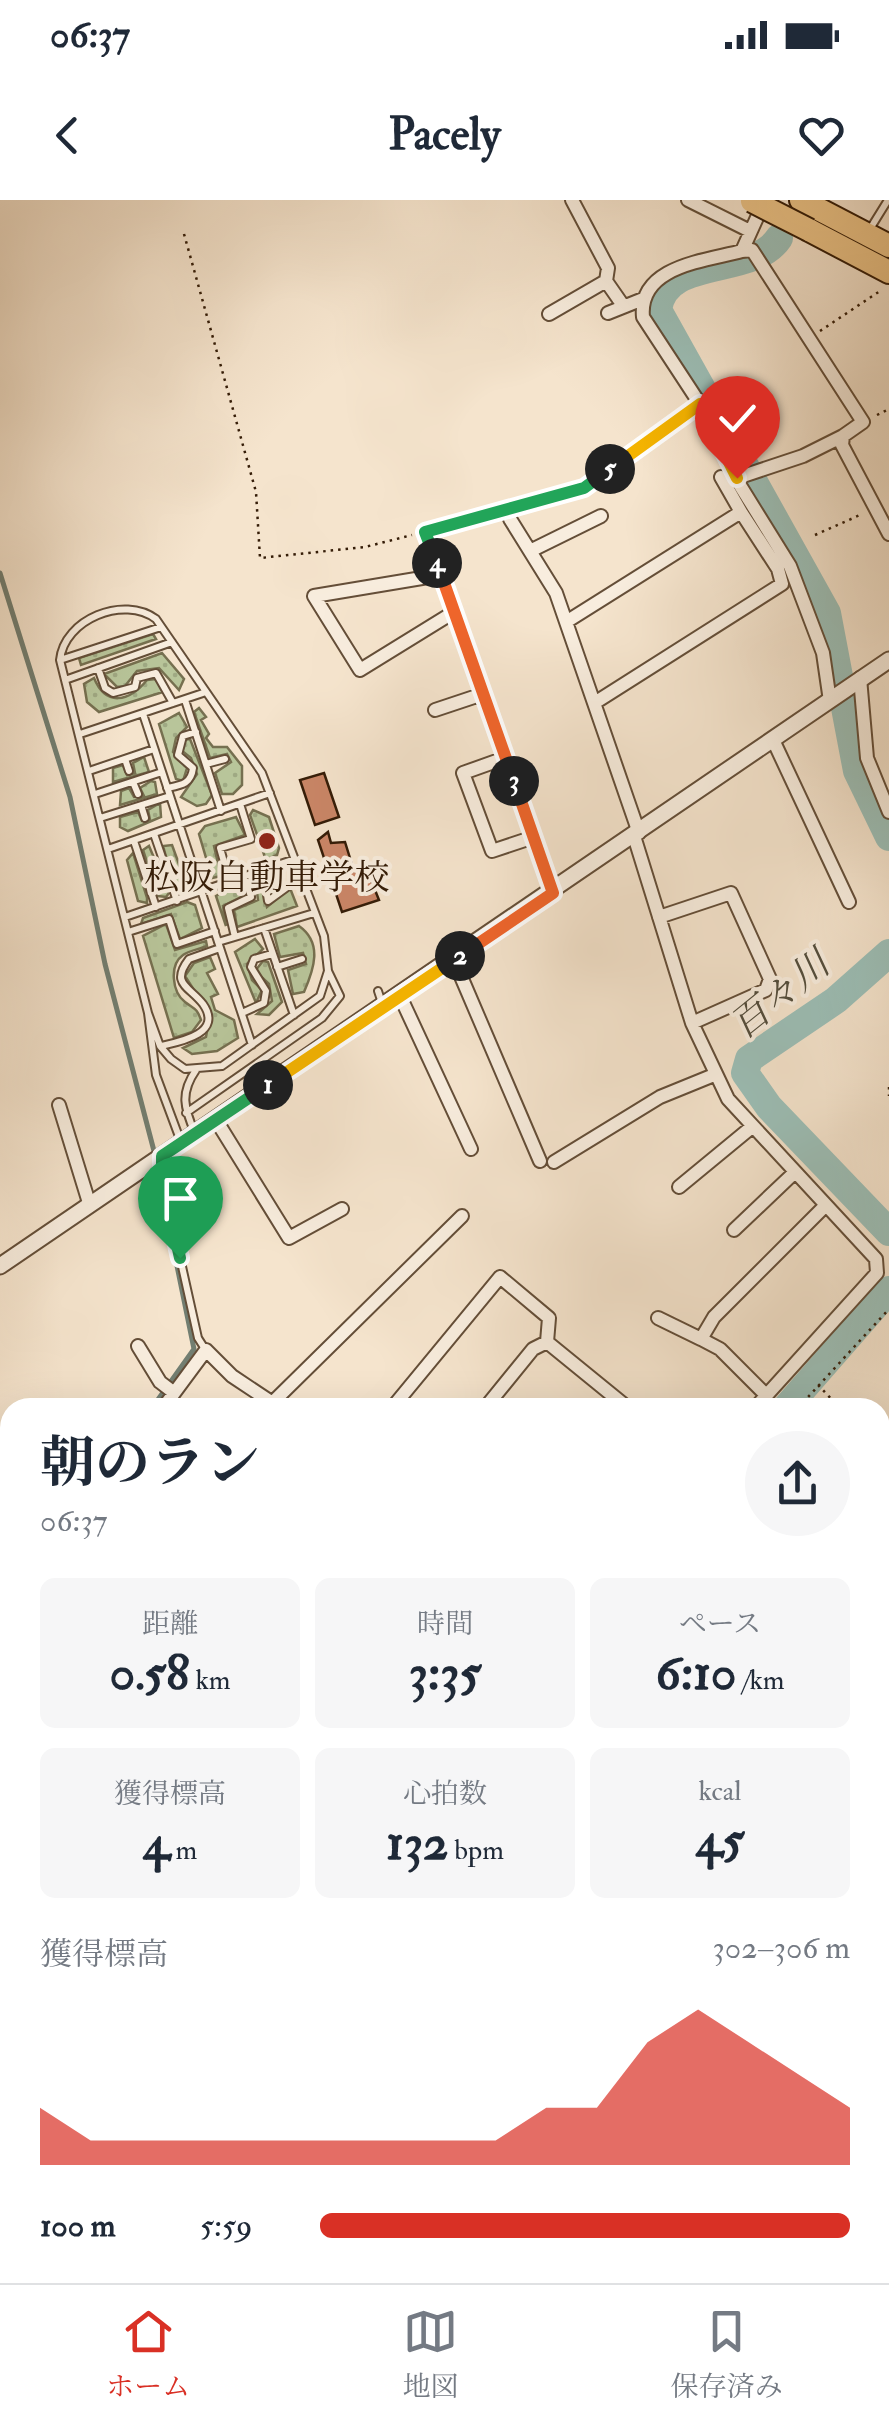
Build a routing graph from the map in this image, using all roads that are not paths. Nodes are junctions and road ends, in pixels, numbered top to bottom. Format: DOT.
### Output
graph roads {
  1 [pos="572,200"];
  2 [pos="688,200"];
  3 [pos="756,200"];
  4 [pos="888,200"];
  5 [pos="810,213"];
  6 [pos="750,231"];
  7 [pos="867,235"];
  8 [pos="889,246"];
  9 [pos="747,250"];
  10 [pos="889,272"];
  11 [pos="606,280"];
  12 [pos="643,299"];
  13 [pos="622,304"];
  14 [pos="608,313"];
  15 [pos="549,314"];
  16 [pos="843,436"];
  17 [pos="722,477"];
  18 [pos="739,477"];
  19 [pos="741,512"];
  20 [pos="512,513"];
  21 [pos="600,516"];
  22 [pos="425,532"];
  23 [pos="889,534"];
  24 [pos="530,551"];
  25 [pos="440,575"];
  26 [pos="788,581"];
  27 [pos="454,612"];
  28 [pos="566,622"];
  29 [pos="161,627"];
  30 [pos="172,642"];
  31 [pos="60,660"];
  32 [pos="889,660"];
  33 [pos="98,668"];
  34 [pos="860,678"];
  35 [pos="65,680"];
  36 [pos="206,692"];
  37 [pos="483,694"];
  38 [pos="832,699"];
  39 [pos="185,700"];
  40 [pos="596,702"];
  41 [pos="174,703"];
  42 [pos="435,710"];
  43 [pos="143,714"];
  44 [pos="196,732"];
  45 [pos="80,734"];
  46 [pos="774,742"];
  47 [pos="155,749"];
  48 [pos="506,758"];
  49 [pos="125,759"];
  50 [pos="225,759"];
  51 [pos="206,764"];
  52 [pos="89,771"];
  53 [pos="129,771"];
  54 [pos="162,772"];
  55 [pos="133,782"];
  56 [pos="169,792"];
  57 [pos="270,792"];
  58 [pos="95,794"];
  59 [pos="138,794"];
  60 [pos="240,804"];
  61 [pos="142,805"];
  62 [pos="221,810"];
  63 [pos="889,812"];
  64 [pos="100,818"];
  65 [pos="144,818"];
  66 [pos="180,826"];
  67 [pos="154,834"];
  68 [pos="637,835"];
  69 [pos="534,838"];
  70 [pos="134,841"];
  71 [pos="108,850"];
  72 [pos="295,859"];
  73 [pos="263,870"];
  74 [pos="245,877"];
  75 [pos="301,877"];
  76 [pos="230,882"];
  77 [pos="203,892"];
  78 [pos="553,893"];
  79 [pos="176,900"];
  80 [pos="849,902"];
  81 [pos="156,907"];
  82 [pos="314,912"];
  83 [pos="125,917"];
  84 [pos="659,917"];
  85 [pos="264,928"];
  86 [pos="214,931"];
  87 [pos="128,932"];
  88 [pos="235,937"];
  89 [pos="219,945"];
  90 [pos="272,954"];
  91 [pos="302,959"];
  92 [pos="454,960"];
  93 [pos="277,967"];
  94 [pos="328,971"];
  95 [pos="400,996"];
  96 [pos="148,1013"];
  97 [pos="242,1013"];
  98 [pos="294,1015"];
  99 [pos="692,1023"];
  100 [pos="252,1044"];
  101 [pos="160,1046"];
  102 [pos="196,1070"];
  103 [pos="714,1074"];
  104 [pos="59,1104"];
  105 [pos="186,1113"];
  106 [pos="216,1120"];
  107 [pos="754,1126"];
  108 [pos="188,1139"];
  109 [pos="471,1149"];
  110 [pos="162,1156"];
  111 [pos="794,1173"];
  112 [pos="680,1188"];
  113 [pos="826,1205"];
  114 [pos="90,1206"];
  115 [pos="342,1210"];
  116 [pos="462,1216"];
  117 [pos="734,1230"];
  118 [pos="0,1266"];
  119 [pos="658,1318"];
  120 [pos="701,1339"];
  121 [pos="547,1342"];
  122 [pos="138,1346"];
  123 [pos="206,1350"];
  124 [pos="169,1388"];
  125 [pos="765,1394"];
  126 [pos="166,1398"];
  127 [pos="262,1398"];
  128 [pos="281,1398"];
  129 [pos="402,1398"];
  130 [pos="494,1398"];
  131 [pos="616,1398"];
  132 [pos="762,1398"];
  1 -- 11 [label="street"];
  2 -- 6 [label="street"];
  3 -- 5 [label="highway, bridge"];
  3 -- 6 [label="street"];
  4 -- 7 [label="lane"];
  5 -- 7 [label="highway"];
  5 -- 10 [label="highway"];
  6 -- 9 [label="street"];
  7 -- 8 [label="highway"];
  9 -- 12 [label="street"];
  9 -- 16 [label="street"];
  11 -- 13 [label="street"];
  11 -- 15 [label="street"];
  12 -- 13 [label="street"];
  12 -- 18 [label="street"];
  13 -- 14 [label="street"];
  16 -- 18 [label="street"];
  16 -- 23 [label="street"];
  17 -- 19 [label="street"];
  18 -- 26 [label="street"];
  19 -- 26 [label="street"];
  19 -- 28 [label="street"];
  20 -- 24 [label="street"];
  21 -- 24 [label="street"];
  22 -- 25 [label="street"];
  24 -- 28 [label="street"];
  25 -- 27 [label="street"];
  25 -- 27 [label="street"];
  26 -- 38 [label="street"];
  26 -- 40 [label="street"];
  27 -- 37 [label="street"];
  28 -- 40 [label="street"];
  29 -- 30 [label="lane"];
  29 -- 31 [label="lane"];
  29 -- 31 [label="lane"];
  30 -- 33 [label="lane"];
  30 -- 36 [label="lane"];
  31 -- 35 [label="lane"];
  32 -- 34 [label="street"];
  33 -- 35 [label="lane"];
  33 -- 41 [label="lane"];
  34 -- 38 [label="street"];
  34 -- 63 [label="street"];
  35 -- 45 [label="lane"];
  36 -- 39 [label="lane"];
  36 -- 57 [label="lane"];
  37 -- 42 [label="street"];
  37 -- 48 [label="street"];
  38 -- 46 [label="street"];
  39 -- 41 [label="lane"];
  39 -- 44 [label="lane"];
  40 -- 68 [label="street"];
  41 -- 43 [label="lane"];
  43 -- 45 [label="lane"];
  43 -- 47 [label="lane"];
  44 -- 51 [label="lane"];
  44 -- 56 [label="lane"];
  45 -- 52 [label="lane"];
  46 -- 68 [label="street"];
  46 -- 80 [label="street"];
  47 -- 49 [label="lane"];
  47 -- 54 [label="lane"];
  48 -- 69 [label="street"];
  48 -- 69 [label="street"];
  49 -- 52 [label="lane"];
  49 -- 53 [label="lane"];
  50 -- 51 [label="lane"];
  51 -- 62 [label="lane"];
  52 -- 58 [label="lane"];
  54 -- 55 [label="lane"];
  54 -- 56 [label="lane"];
  55 -- 58 [label="lane"];
  55 -- 59 [label="lane"];
  56 -- 61 [label="lane"];
  56 -- 66 [label="lane"];
  57 -- 60 [label="lane"];
  57 -- 72 [label="lane"];
  58 -- 64 [label="lane"];
  60 -- 62 [label="lane"];
  60 -- 76 [label="lane"];
  61 -- 64 [label="lane"];
  61 -- 65 [label="lane"];
  62 -- 66 [label="lane"];
  64 -- 71 [label="lane"];
  66 -- 67 [label="lane"];
  66 -- 77 [label="lane"];
  67 -- 70 [label="lane"];
  67 -- 79 [label="lane"];
  68 -- 78 [label="street"];
  68 -- 84 [label="street"];
  69 -- 78 [label="street"];
  70 -- 71 [label="lane"];
  70 -- 81 [label="lane"];
  71 -- 83 [label="lane"];
  72 -- 73 [label="lane"];
  72 -- 75 [label="lane"];
  73 -- 74 [label="lane"];
  73 -- 75 [label="lane"];
  74 -- 76 [label="lane"];
  74 -- 88 [label="lane"];
  75 -- 82 [label="lane"];
  76 -- 77 [label="lane"];
  77 -- 79 [label="lane"];
  77 -- 86 [label="lane"];
  78 -- 92 [label="street"];
  79 -- 81 [label="lane"];
  81 -- 83 [label="lane"];
  82 -- 85 [label="lane"];
  82 -- 94 [label="lane"];
  83 -- 87 [label="lane"];
  84 -- 99 [label="street"];
  84 -- 99 [label="street"];
  85 -- 88 [label="lane"];
  85 -- 90 [label="lane"];
  86 -- 87 [label="lane"];
  86 -- 89 [label="lane"];
  87 -- 96 [label="lane"];
  88 -- 89 [label="lane"];
  89 -- 97 [label="lane"];
  89 -- 101 [label="lane"];
  90 -- 93 [label="lane"];
  90 -- 97 [label="lane"];
  91 -- 93 [label="lane"];
  92 -- 95 [label="street"];
  92 -- 103 [label="street"];
  93 -- 98 [label="lane"];
  94 -- 98 [label="lane"];
  94 -- 105 [label="lane"];
  95 -- 106 [label="street"];
  95 -- 109 [label="street"];
  96 -- 101 [label="lane"];
  96 -- 108 [label="lane"];
  97 -- 100 [label="lane"];
  98 -- 100 [label="lane"];
  99 -- 103 [label="street"];
  100 -- 102 [label="lane"];
  101 -- 102 [label="lane"];
  102 -- 105 [label="lane"];
  103 -- 107 [label="street"];
  104 -- 114 [label="street"];
  105 -- 108 [label="lane"];
  106 -- 108 [label="street"];
  106 -- 115 [label="street"];
  107 -- 111 [label="street"];
  107 -- 112 [label="street"];
  108 -- 110 [label="street"];
  110 -- 114 [label="street"];
  110 -- 123 [label="lane"];
  111 -- 113 [label="street"];
  111 -- 117 [label="street"];
  113 -- 120 [label="street"];
  113 -- 125 [label="street"];
  114 -- 118 [label="street"];
  116 -- 128 [label="street"];
  119 -- 120 [label="street"];
  120 -- 125 [label="street"];
  121 -- 129 [label="street"];
  121 -- 130 [label="street"];
  121 -- 131 [label="street"];
  122 -- 124 [label="street"];
  123 -- 124 [label="street"];
  123 -- 127 [label="street"];
  124 -- 126 [label="street"];
  125 -- 132 [label="street"];
}
